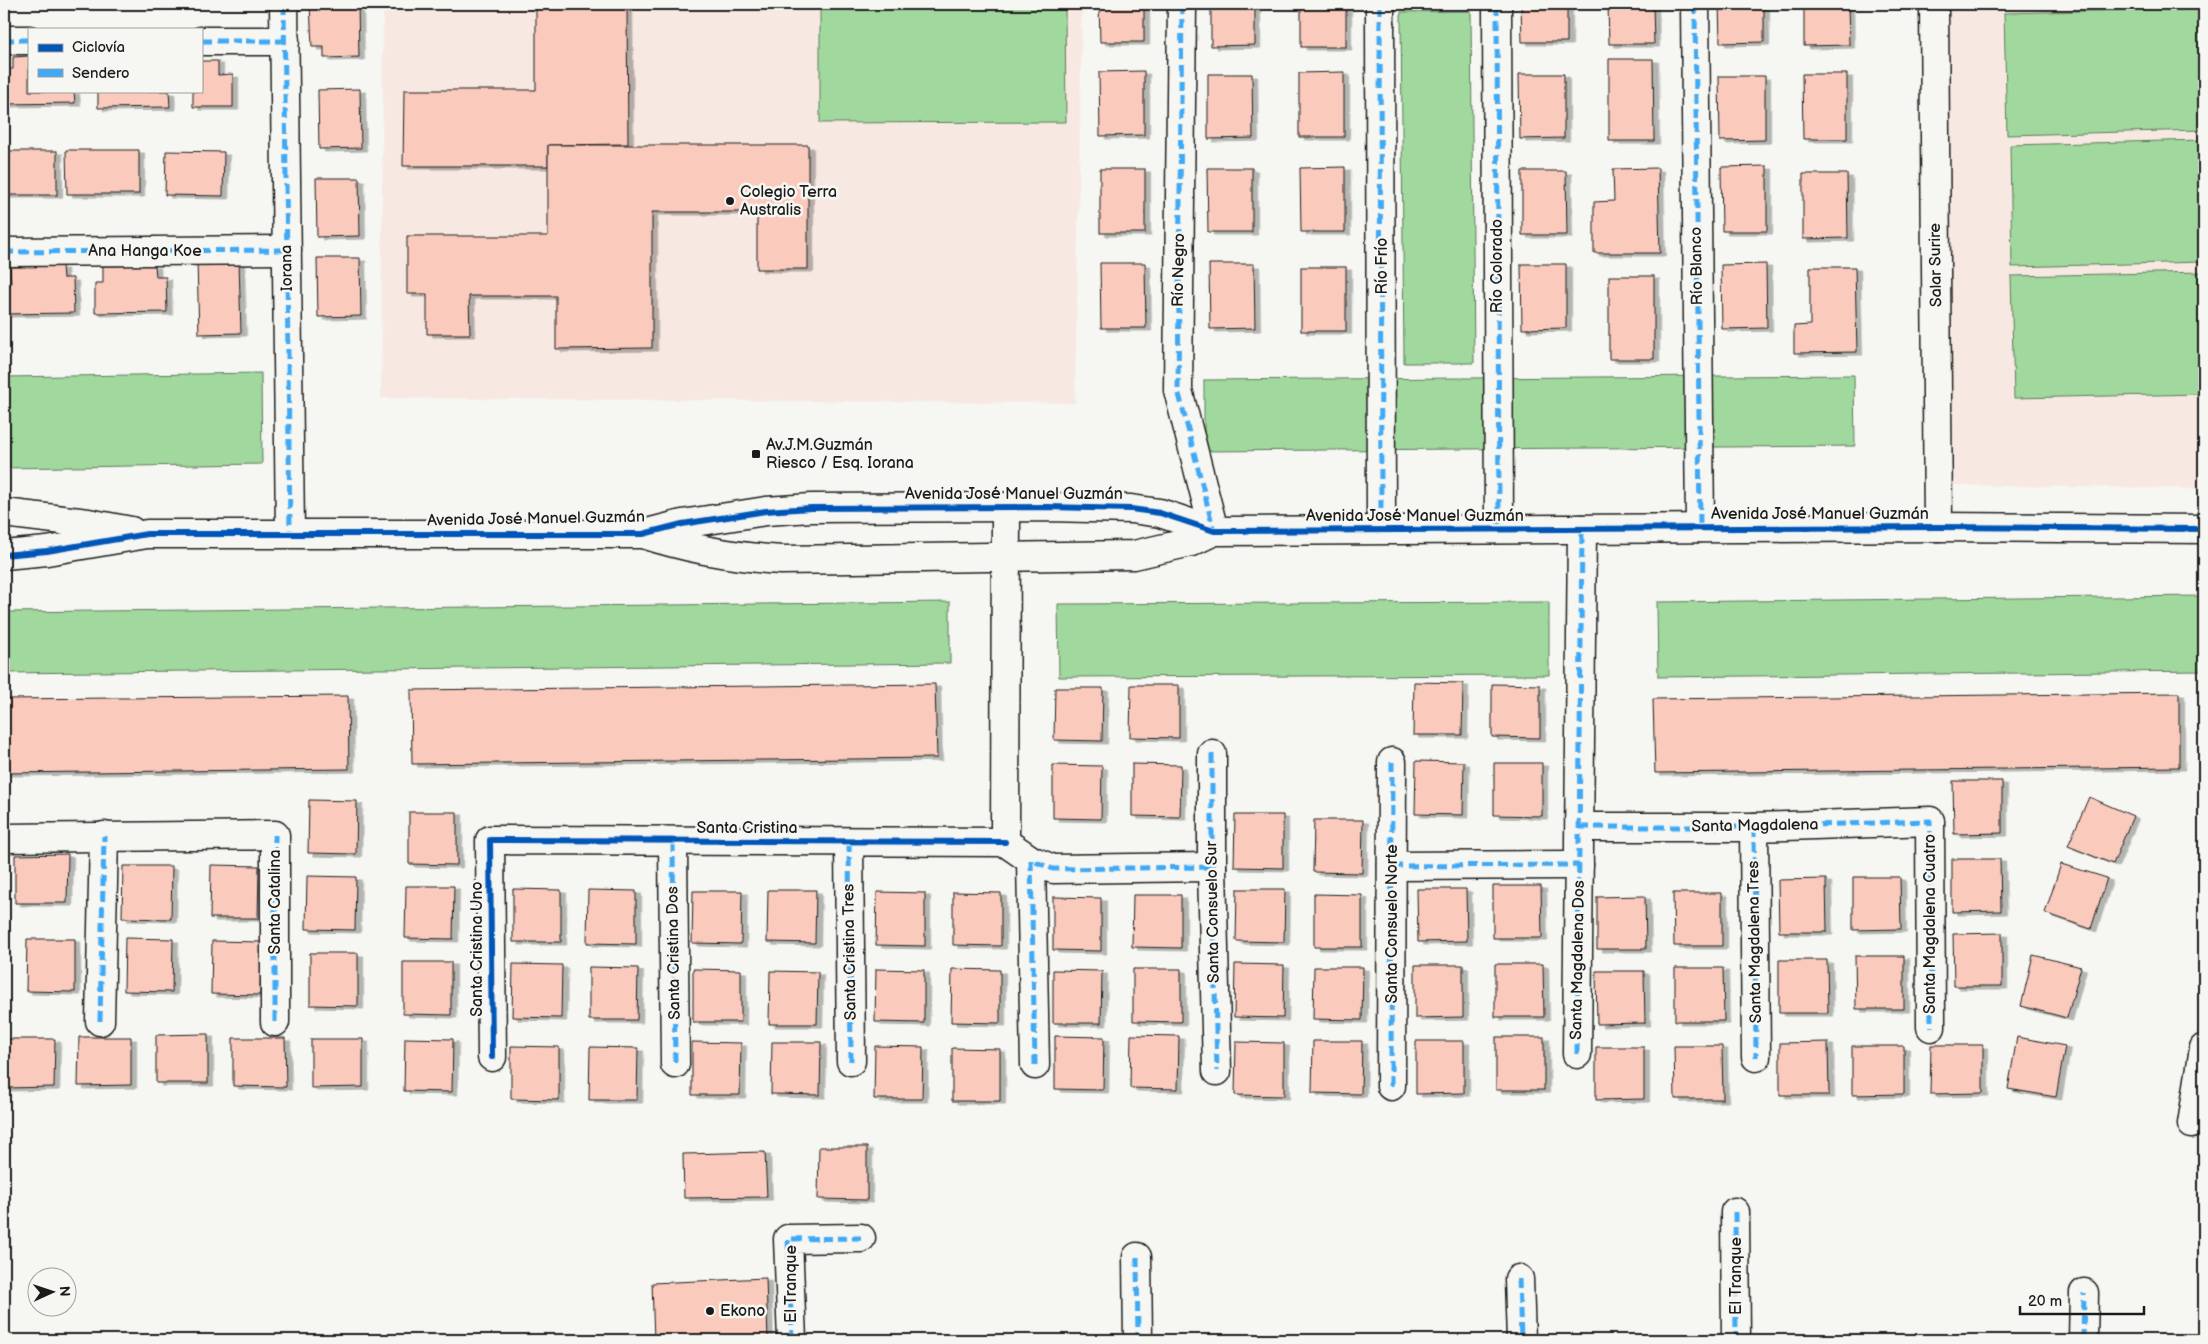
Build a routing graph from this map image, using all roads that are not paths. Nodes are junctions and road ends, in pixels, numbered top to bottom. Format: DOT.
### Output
graph roads {
  1 [pos="284,4"];
  2 [pos="1182,4"];
  3 [pos="1380,4"];
  4 [pos="1497,4"];
  5 [pos="1695,4"];
  6 [pos="1934,4"];
  7 [pos="4,40"];
  8 [pos="28,40"];
  9 [pos="202,41"];
  10 [pos="284,41"];
  11 [pos="287,250"];
  12 [pos="4,252"];
  13 [pos="1006,507"];
  14 [pos="4,513"];
  15 [pos="1938,527"];
  16 [pos="1700,528"];
  17 [pos="1382,529"];
  18 [pos="1499,529"];
  19 [pos="1582,529"];
  20 [pos="2204,529"];
  21 [pos="1214,531"];
  22 [pos="290,533"];
  23 [pos="147,534"];
  24 [pos="643,534"];
  25 [pos="4,555"];
  26 [pos="1006,558"];
  27 [pos="1212,754"];
  28 [pos="1392,762"];
  29 [pos="1930,821"];
  30 [pos="1754,827"];
  31 [pos="1580,828"];
  32 [pos="104,836"];
  33 [pos="4,838"];
  34 [pos="490,840"];
  35 [pos="673,842"];
  36 [pos="848,842"];
  37 [pos="1005,842"];
  38 [pos="1031,860"];
  39 [pos="1579,865"];
  40 [pos="1392,866"];
  41 [pos="1212,867"];
  42 [pos="100,1021"];
  43 [pos="275,1022"];
  44 [pos="1931,1027"];
  45 [pos="2204,1048"];
  46 [pos="1577,1054"];
  47 [pos="492,1057"];
  48 [pos="1756,1057"];
  49 [pos="851,1062"];
  50 [pos="675,1064"];
  51 [pos="1035,1065"];
  52 [pos="1217,1071"];
  53 [pos="1391,1086"];
  54 [pos="2192,1124"];
  55 [pos="1735,1212"];
  56 [pos="861,1238"];
  57 [pos="1137,1257"];
  58 [pos="1519,1279"];
  59 [pos="2084,1293"];
  60 [pos="792,1340"];
  61 [pos="1138,1340"];
  62 [pos="1521,1340"];
  63 [pos="1736,1340"];
  64 [pos="2083,1340"];
  1 -- 10 [label="street, Iorana"];
  2 -- 21 [label="street, Río Negro"];
  3 -- 17 [label="street, Río Frío"];
  4 -- 18 [label="street, Río Colorado"];
  5 -- 16 [label="street, Río Blanco"];
  6 -- 15 [label="street, Salar Surire"];
  7 -- 8 [label="street"];
  9 -- 10 [label="street"];
  10 -- 11 [label="street, Iorana"];
  11 -- 12 [label="street, Ana Hanga Koe"];
  11 -- 22 [label="street, Iorana"];
  13 -- 21 [label="street, Avenida José Manuel Guzmán"];
  13 -- 24 [label="street, Avenida José Manuel Guzmán"];
  13 -- 26 [label="street"];
  14 -- 23 [label="street, Avenida José Manuel Guzmán"];
  15 -- 16 [label="street, Avenida José Manuel Guzmán"];
  15 -- 20 [label="street, Avenida José Manuel Guzmán"];
  16 -- 19 [label="street, Avenida José Manuel Guzmán"];
  17 -- 18 [label="street, Avenida José Manuel Guzmán"];
  17 -- 21 [label="street, Avenida José Manuel Guzmán"];
  18 -- 19 [label="street, Avenida José Manuel Guzmán"];
  19 -- 31 [label="street"];
  21 -- 26 [label="street, Avenida José Manuel Guzmán"];
  22 -- 23 [label="street, Avenida José Manuel Guzmán"];
  22 -- 24 [label="street, Avenida José Manuel Guzmán"];
  23 -- 25 [label="street, Avenida José Manuel Guzmán"];
  24 -- 26 [label="street, Avenida José Manuel Guzmán"];
  26 -- 37 [label="street"];
  27 -- 41 [label="street, Santa Consuelo Sur"];
  28 -- 40 [label="street, Santa Consuelo Norte"];
  29 -- 30 [label="street, Santa Magdalena"];
  29 -- 44 [label="street, Santa Magdalena Cuatro"];
  30 -- 31 [label="street, Santa Magdalena"];
  30 -- 48 [label="street, Santa Magdalena Tres"];
  31 -- 39 [label="street"];
  32 -- 33 [label="street, Santa Catalina"];
  32 -- 42 [label="street"];
  32 -- 43 [label="street, Santa Catalina"];
  34 -- 35 [label="street, Santa Cristina"];
  34 -- 47 [label="street, Santa Cristina Uno"];
  35 -- 36 [label="street, Santa Cristina"];
  35 -- 50 [label="street, Santa Cristina Dos"];
  36 -- 37 [label="street, Santa Cristina"];
  36 -- 49 [label="street, Santa Cristina Tres"];
  37 -- 38 [label="street"];
  38 -- 41 [label="street"];
  38 -- 51 [label="street"];
  39 -- 40 [label="street"];
  39 -- 46 [label="street, Santa Magdalena Dos"];
  40 -- 53 [label="street, Santa Consuelo Norte"];
  41 -- 52 [label="street, Santa Consuelo Sur"];
  45 -- 54 [label="street"];
  55 -- 63 [label="street, El Tranque"];
  56 -- 60 [label="street, El Tranque"];
  57 -- 61 [label="street"];
  58 -- 62 [label="street"];
  59 -- 64 [label="street"];
}
